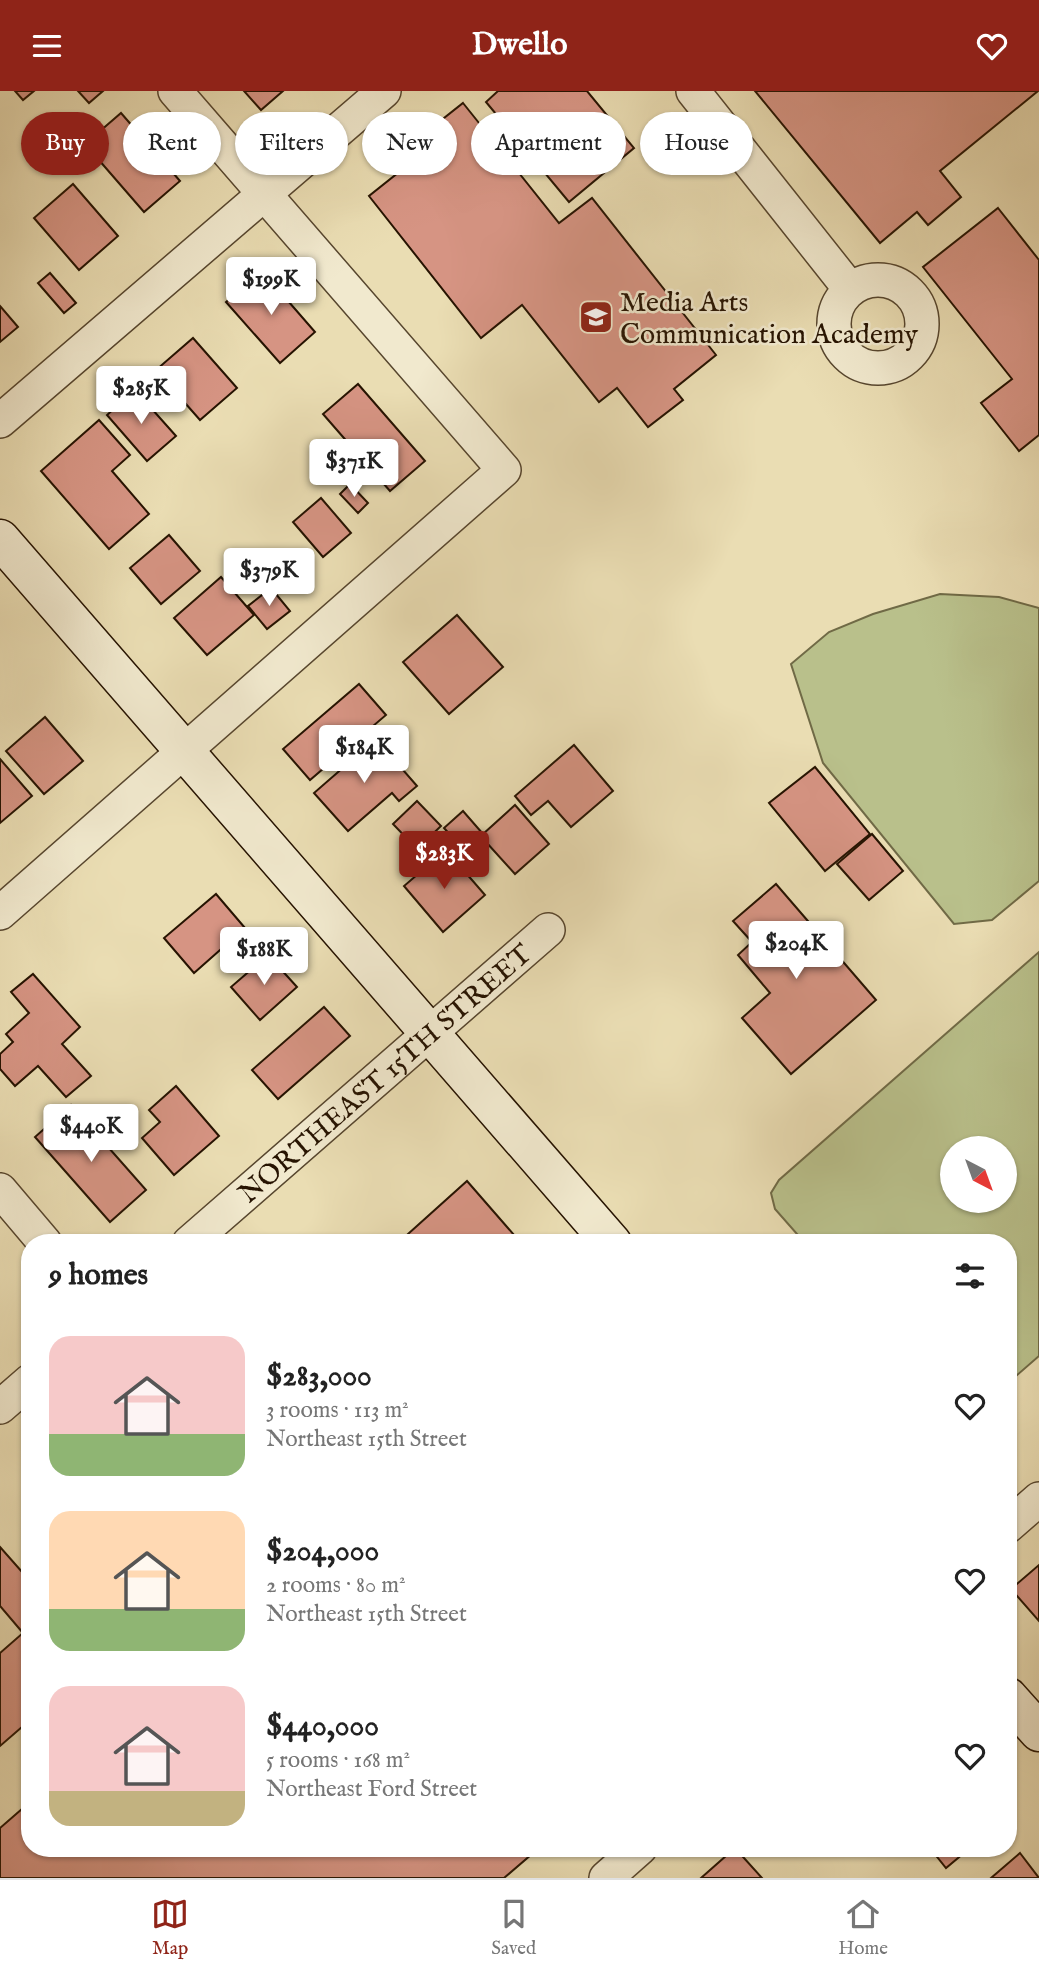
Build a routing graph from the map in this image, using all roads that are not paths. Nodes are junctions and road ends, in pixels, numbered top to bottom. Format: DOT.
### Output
graph roads {
  1 [pos="175,91"];
  2 [pos="384,91"];
  3 [pos="693,91"];
  4 [pos="265,195"];
  5 [pos="850,289"];
  6 [pos="0,421"];
  7 [pos="0,539"];
  8 [pos="185,752"];
  9 [pos="0,913"];
  10 [pos="548,930"];
  11 [pos="430,1033"];
  12 [pos="0,1190"];
  13 [pos="37,1234"];
  14 [pos="199,1234"];
  15 [pos="604,1234"];
  16 [pos="21,1389"];
  17 [pos="0,1407"];
  18 [pos="1039,1499"];
  19 [pos="1017,1518"];
  20 [pos="1017,1707"];
  21 [pos="1039,1732"];
  22 [pos="630,1857"];
  23 [pos="606,1878"];
  1 -- 4 [label="street"];
  2 -- 4 [label="street"];
  3 -- 5 [label="street"];
  4 -- 6 [label="street"];
  4 -- 8 [label="street"];
  7 -- 8 [label="street"];
  8 -- 9 [label="street"];
  8 -- 11 [label="street"];
  10 -- 11 [label="street, NORTHEAST 15TH STREET"];
  11 -- 14 [label="street, NORTHEAST 15TH STREET"];
  11 -- 15 [label="street"];
  12 -- 13 [label="street"];
  16 -- 17 [label="street"];
  18 -- 19 [label="street"];
  20 -- 21 [label="street"];
  22 -- 23 [label="street"];
}
